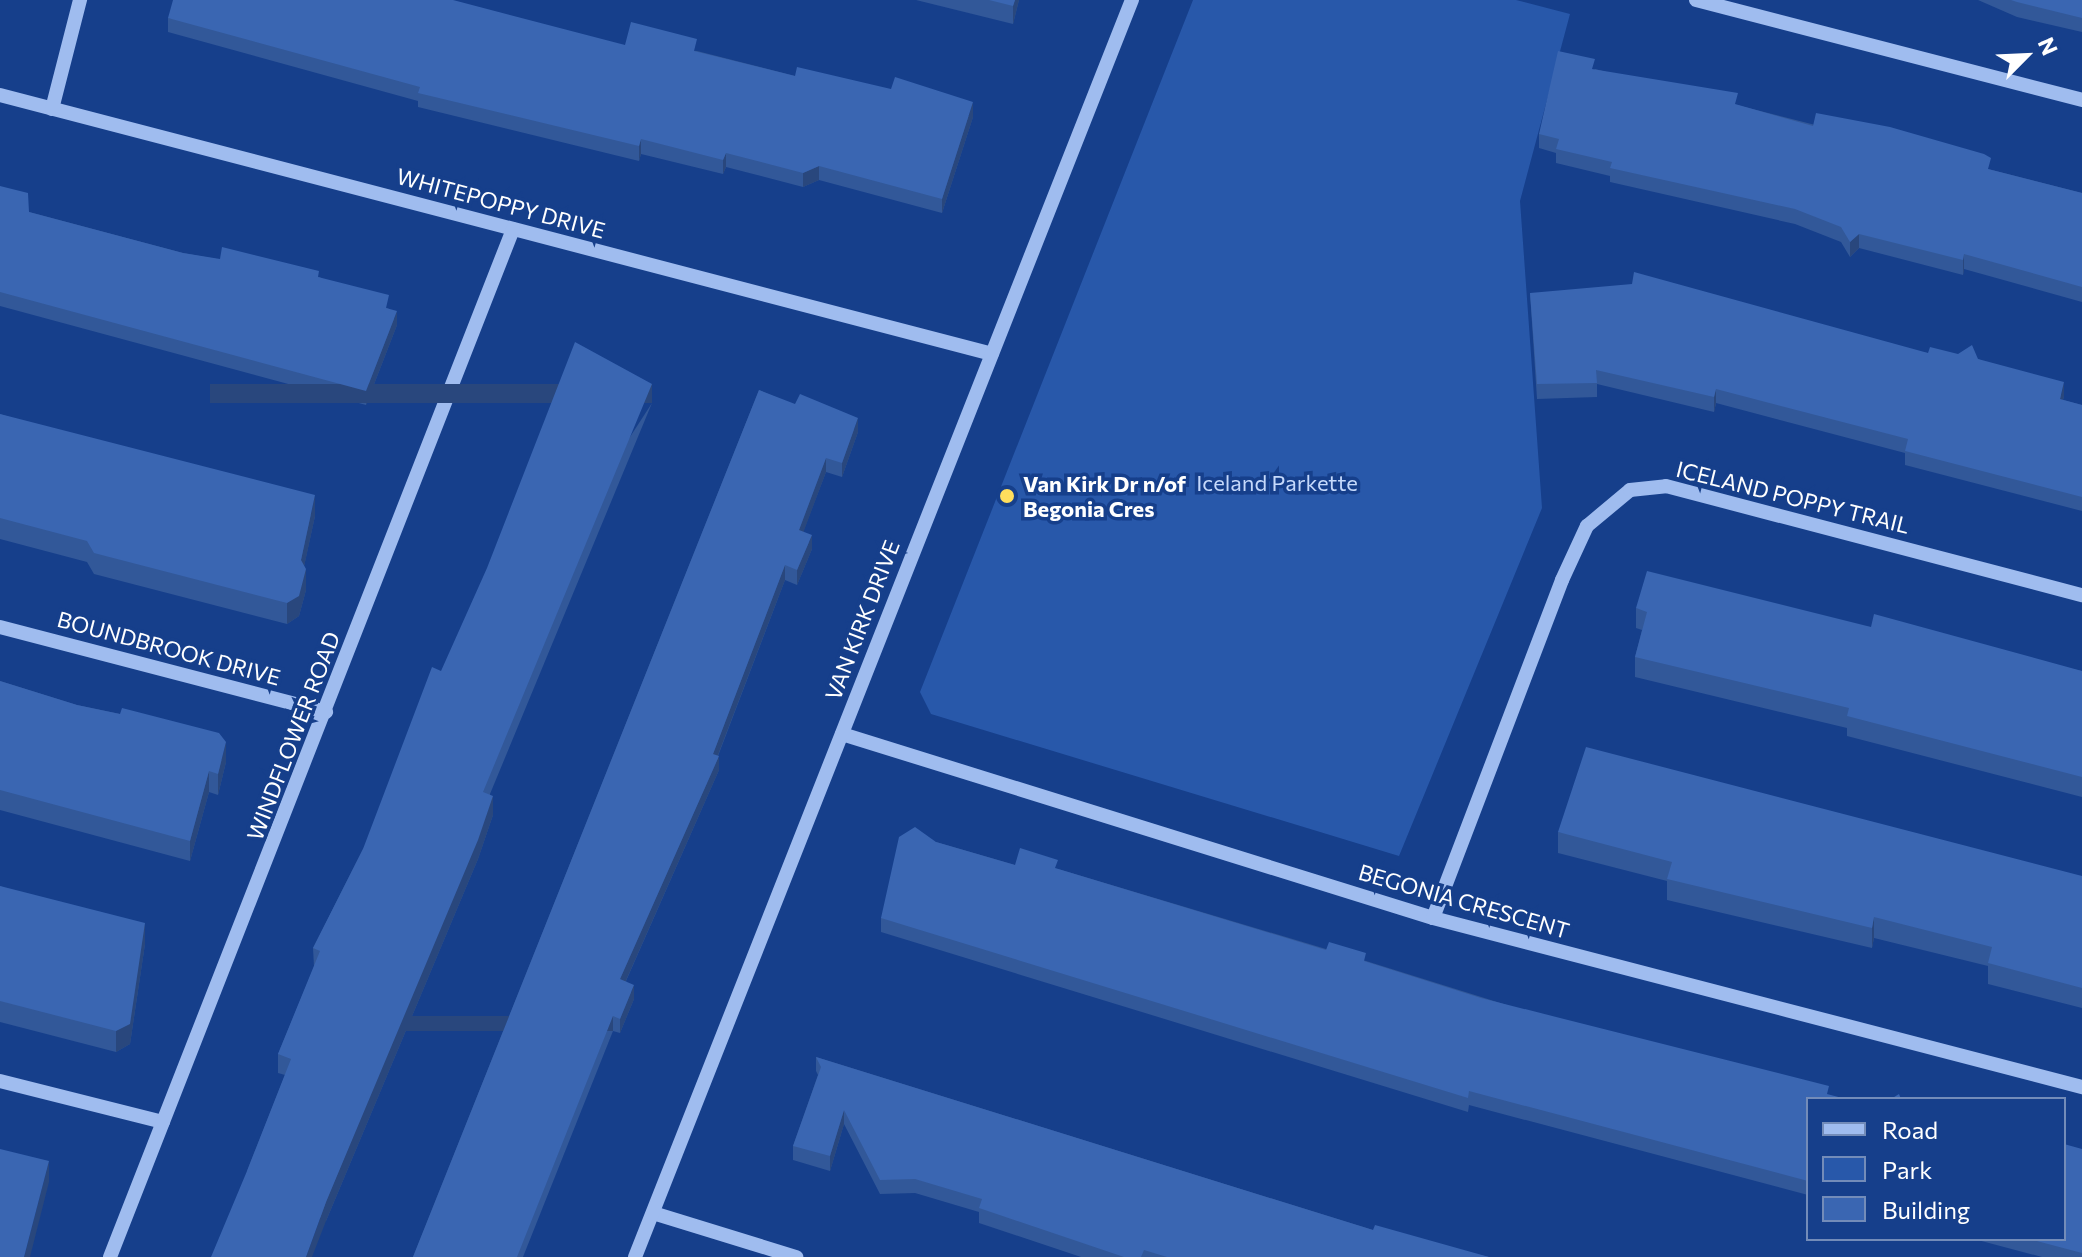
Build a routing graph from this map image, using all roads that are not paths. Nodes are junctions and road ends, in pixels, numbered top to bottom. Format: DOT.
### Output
graph roads {
  1 [pos="80,0"];
  2 [pos="1132,0"];
  3 [pos="1696,0"];
  4 [pos="0,95"];
  5 [pos="2082,100"];
  6 [pos="52,109"];
  7 [pos="513,229"];
  8 [pos="992,354"];
  9 [pos="2082,595"];
  10 [pos="0,627"];
  11 [pos="326,712"];
  12 [pos="842,734"];
  13 [pos="1433,918"];
  14 [pos="0,1081"];
  15 [pos="2082,1087"];
  16 [pos="163,1122"];
  17 [pos="653,1213"];
  18 [pos="110,1257"];
  19 [pos="635,1257"];
  20 [pos="796,1257"];
  1 -- 6 [label="street"];
  2 -- 8 [label="street, VAN KIRK DRIVE"];
  3 -- 5 [label="street"];
  4 -- 6 [label="street, WHITEPOPPY DRIVE"];
  6 -- 7 [label="street, WHITEPOPPY DRIVE"];
  7 -- 8 [label="street, WHITEPOPPY DRIVE"];
  7 -- 11 [label="street, WINDFLOWER ROAD"];
  8 -- 12 [label="street, VAN KIRK DRIVE"];
  9 -- 13 [label="street, ICELAND POPPY TRAIL"];
  10 -- 11 [label="street, BOUNDBROOK DRIVE"];
  11 -- 16 [label="street, WINDFLOWER ROAD"];
  12 -- 13 [label="street, BEGONIA CRESCENT"];
  12 -- 17 [label="street, VAN KIRK DRIVE"];
  13 -- 15 [label="street, BEGONIA CRESCENT"];
  14 -- 16 [label="street"];
  16 -- 18 [label="street, WINDFLOWER ROAD"];
  17 -- 19 [label="street, VAN KIRK DRIVE"];
  17 -- 20 [label="street"];
}
